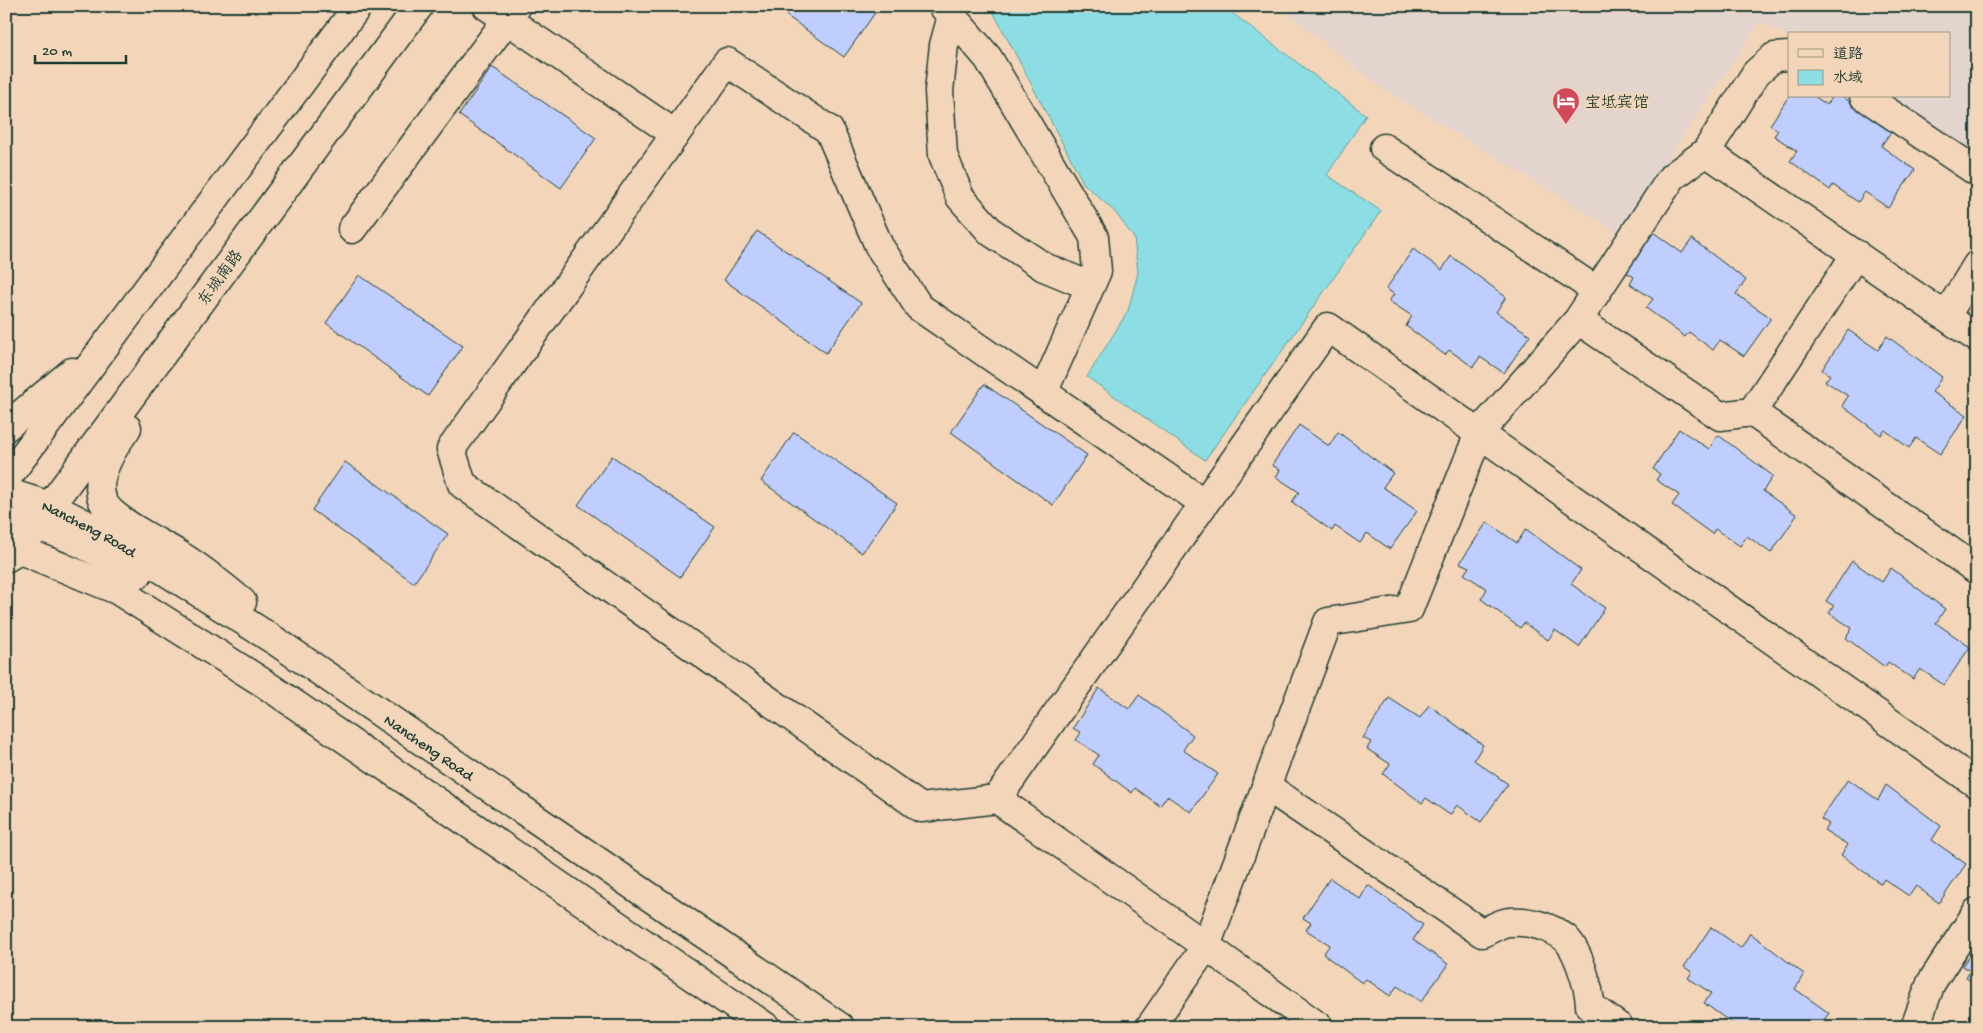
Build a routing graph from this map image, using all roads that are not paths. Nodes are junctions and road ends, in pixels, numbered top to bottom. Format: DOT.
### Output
graph roads {
  1 [pos="358,6"];
  2 [pos="419,6"];
  3 [pos="503,11"];
  4 [pos="947,11"];
  5 [pos="1788,56"];
  6 [pos="1867,98"];
  7 [pos="675,134"];
  8 [pos="1384,148"];
  9 [pos="1706,152"];
  10 [pos="1977,172"];
  11 [pos="352,229"];
  12 [pos="1856,254"];
  13 [pos="1977,265"];
  14 [pos="1090,286"];
  15 [pos="1597,291"];
  16 [pos="1946,316"];
  17 [pos="1578,320"];
  18 [pos="1977,338"];
  19 [pos="109,340"];
  20 [pos="165,349"];
  21 [pos="1043,393"];
  22 [pos="1752,412"];
  23 [pos="6,427"];
  24 [pos="1479,433"];
  25 [pos="6,479"];
  26 [pos="6,492"];
  27 [pos="1204,503"];
  28 [pos="6,512"];
  29 [pos="43,516"];
  30 [pos="6,524"];
  31 [pos="11,551"];
  32 [pos="1977,570"];
  33 [pos="290,651"];
  34 [pos="1977,784"];
  35 [pos="1266,786"];
  36 [pos="996,799"];
  37 [pos="1977,912"];
  38 [pos="1206,946"];
  39 [pos="766,1027"];
  40 [pos="840,1027"];
  41 [pos="1150,1027"];
  42 [pos="1319,1027"];
  43 [pos="1619,1027"];
  44 [pos="1915,1027"];
  1 -- 19 [label="street"];
  2 -- 20 [label="street, 东城南路"];
  3 -- 7 [label="street"];
  3 -- 11 [label="street"];
  4 -- 14 [label="street"];
  4 -- 14 [label="street"];
  5 -- 9 [label="street"];
  6 -- 10 [label="street"];
  7 -- 21 [label="street"];
  7 -- 36 [label="street"];
  8 -- 15 [label="street"];
  9 -- 12 [label="street"];
  9 -- 15 [label="street"];
  12 -- 16 [label="street"];
  12 -- 22 [label="street"];
  13 -- 16 [label="street"];
  14 -- 21 [label="street"];
  15 -- 17 [label="street"];
  16 -- 18 [label="street"];
  17 -- 22 [label="street"];
  17 -- 24 [label="street"];
  19 -- 23 [label="street"];
  19 -- 25 [label="street"];
  20 -- 29 [label="street, 东城南路"];
  20 -- 33 [label="street"];
  21 -- 27 [label="street"];
  22 -- 32 [label="street"];
  24 -- 27 [label="street"];
  24 -- 34 [label="street"];
  24 -- 35 [label="street"];
  26 -- 29 [label="street, Nancheng Road"];
  27 -- 36 [label="street"];
  28 -- 29 [label="street"];
  29 -- 30 [label="street"];
  29 -- 31 [label="street, 东城南路"];
  29 -- 33 [label="street, Nancheng Road"];
  31 -- 39 [label="street"];
  33 -- 40 [label="street, Nancheng Road"];
  35 -- 38 [label="street"];
  35 -- 43 [label="street"];
  36 -- 38 [label="street"];
  37 -- 44 [label="street"];
  38 -- 41 [label="street"];
  38 -- 42 [label="street"];
}
